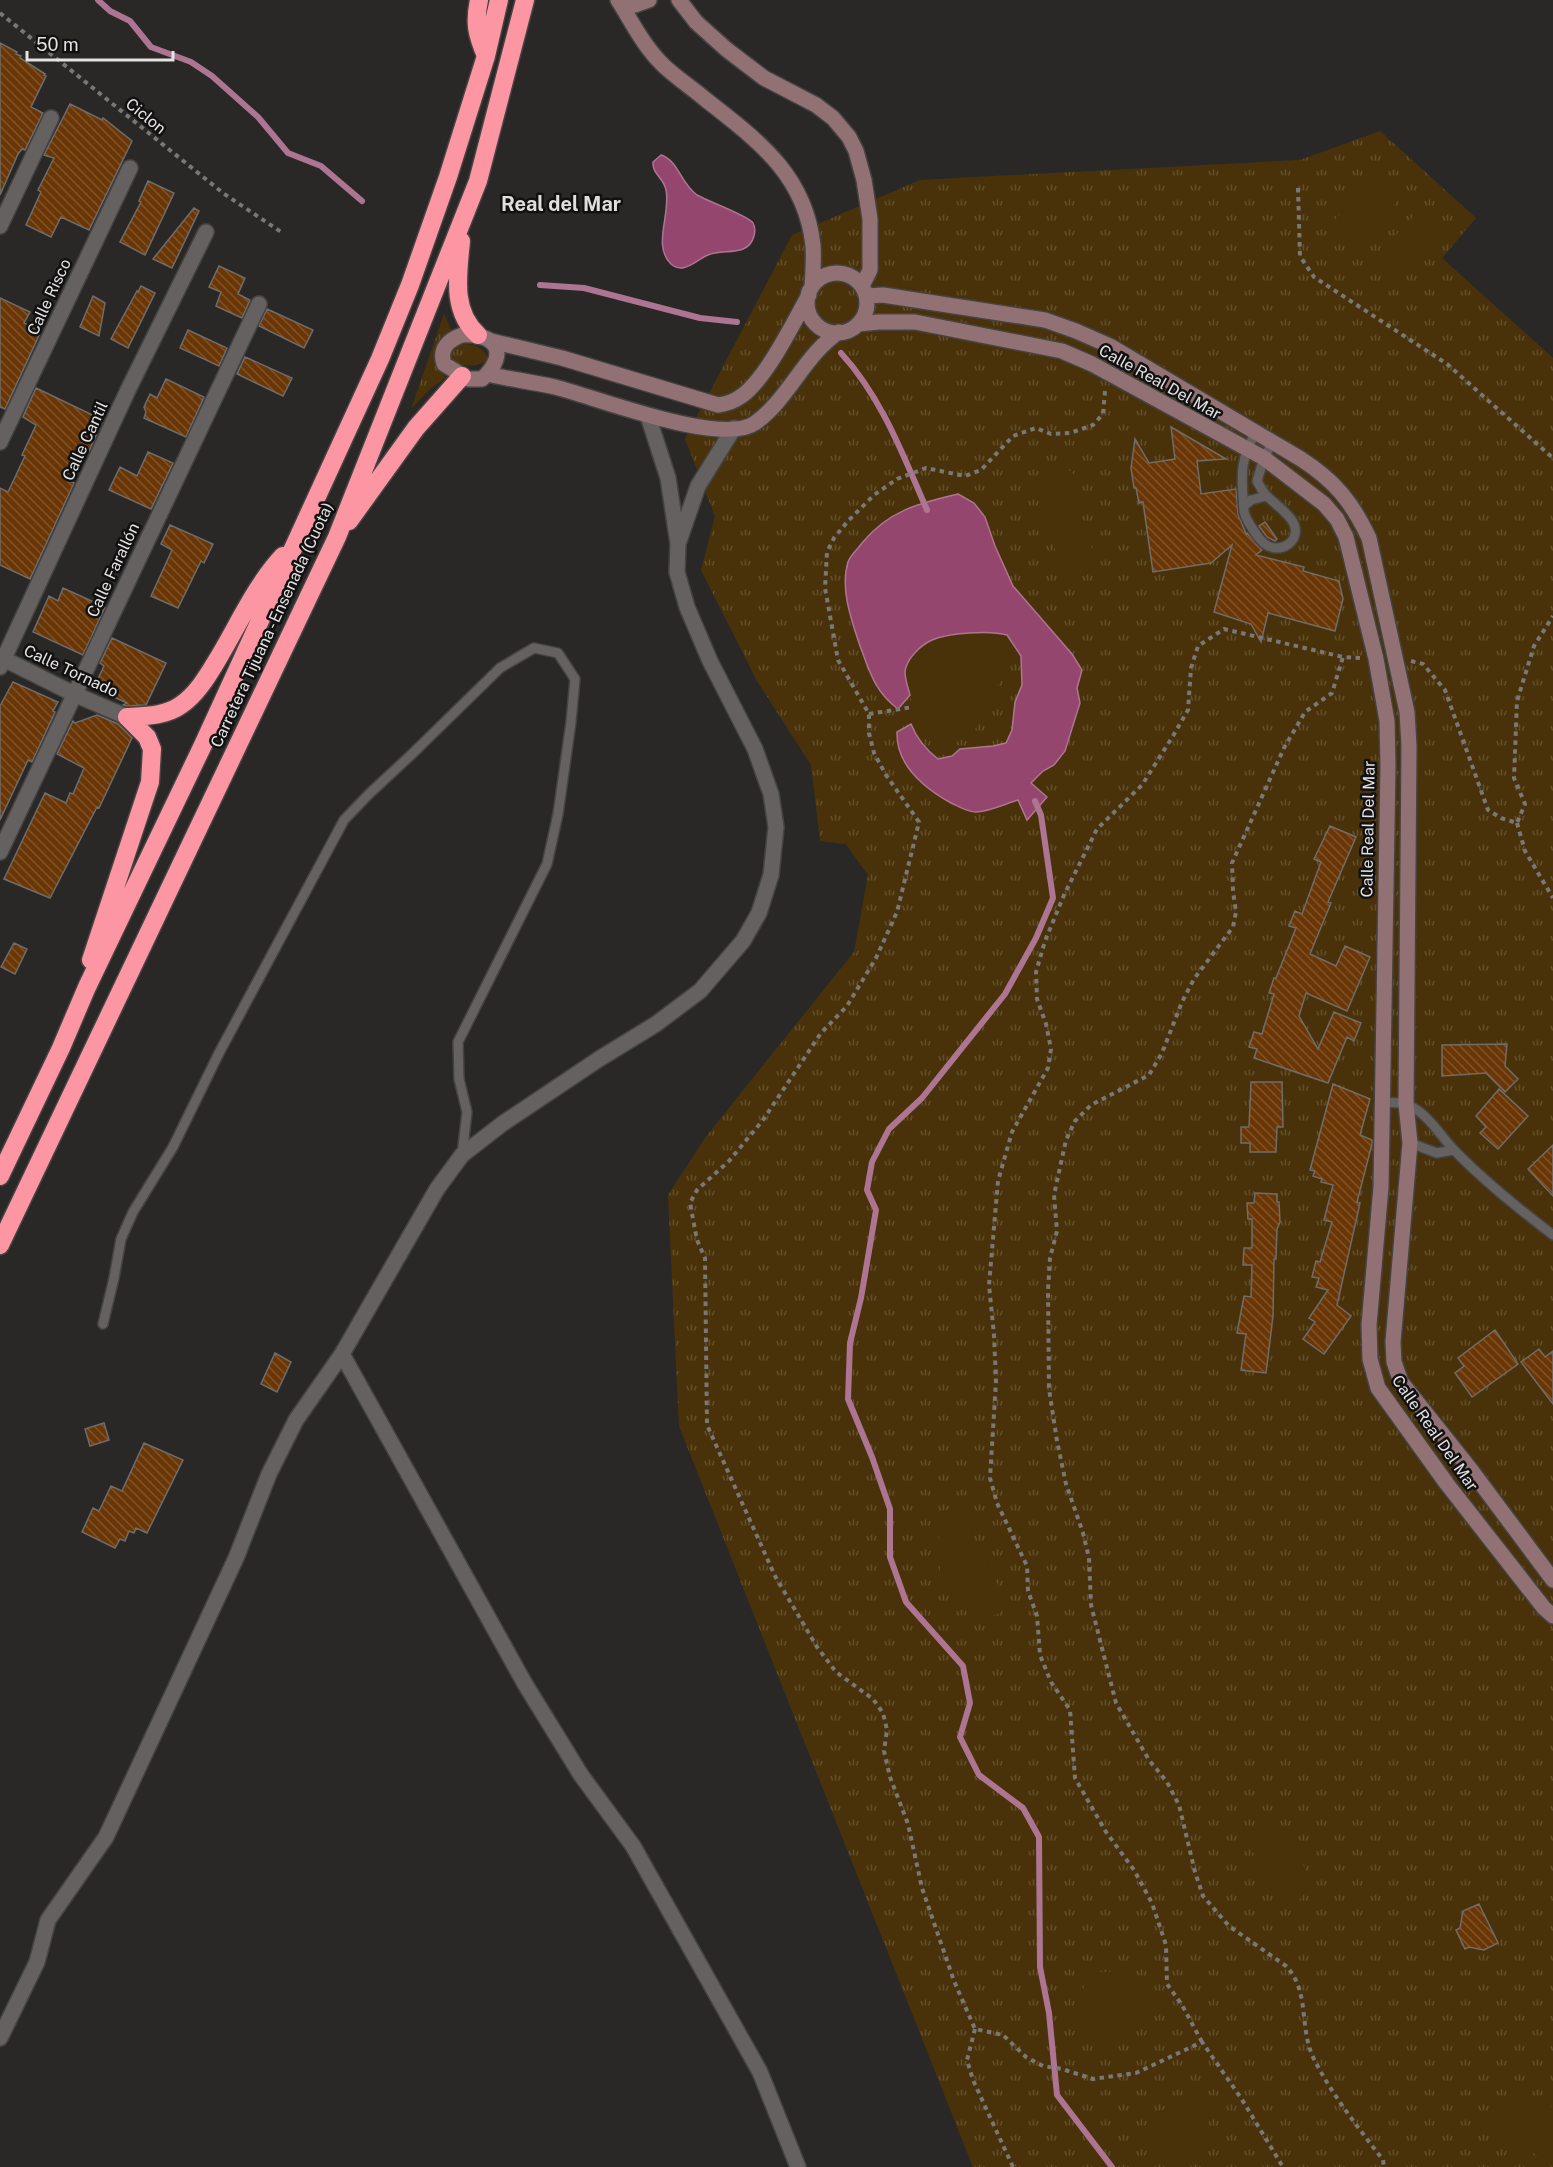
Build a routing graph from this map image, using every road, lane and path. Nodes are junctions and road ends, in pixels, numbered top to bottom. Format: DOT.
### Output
graph roads {
  1 [pos="479,0"];
  2 [pos="499,0"];
  3 [pos="525,0"];
  4 [pos="618,0"];
  5 [pos="649,0"];
  6 [pos="680,0"];
  7 [pos="0,13"];
  8 [pos="486,56"];
  9 [pos="51,118"];
  10 [pos="130,168"];
  11 [pos="1298,188"];
  12 [pos="462,225"];
  13 [pos="0,226"];
  14 [pos="206,232"];
  15 [pos="282,232"];
  16 [pos="810,291"];
  17 [pos="864,291"];
  18 [pos="259,304"];
  19 [pos="943,304"];
  20 [pos="1004,314"];
  21 [pos="858,324"];
  22 [pos="940,327"];
  23 [pos="839,332"];
  24 [pos="484,338"];
  25 [pos="1000,339"];
  26 [pos="1105,372"];
  27 [pos="487,374"];
  28 [pos="462,376"];
  29 [pos="648,416"];
  30 [pos="734,428"];
  31 [pos="1256,432"];
  32 [pos="1273,441"];
  33 [pos="0,442"];
  34 [pos="1246,449"];
  35 [pos="1264,458"];
  36 [pos="1553,458"];
  37 [pos="668,478"];
  38 [pos="698,486"];
  39 [pos="1267,496"];
  40 [pos="1244,506"];
  41 [pos="337,537"];
  42 [pos="295,543"];
  43 [pos="678,544"];
  44 [pos="1553,616"];
  45 [pos="1395,656"];
  46 [pos="1343,657"];
  47 [pos="1376,659"];
  48 [pos="1,661"];
  49 [pos="74,694"];
  50 [pos="913,707"];
  51 [pos="869,714"];
  52 [pos="127,717"];
  53 [pos="1517,823"];
  54 [pos="0,852"];
  55 [pos="1553,898"];
  56 [pos="87,987"];
  57 [pos="1382,1102"];
  58 [pos="1406,1104"];
  59 [pos="1410,1143"];
  60 [pos="1453,1150"];
  61 [pos="462,1155"];
  62 [pos="0,1176"];
  63 [pos="1381,1187"];
  64 [pos="1407,1187"];
  65 [pos="1553,1235"];
  66 [pos="0,1245"];
  67 [pos="103,1324"];
  68 [pos="342,1354"];
  69 [pos="1471,1470"];
  70 [pos="1447,1484"];
  71 [pos="1553,1580"];
  72 [pos="1550,1609"];
  73 [pos="975,2029"];
  74 [pos="0,2038"];
  75 [pos="1202,2042"];
  76 [pos="798,2167"];
  77 [pos="1013,2167"];
  78 [pos="1282,2167"];
  79 [pos="1384,2167"];
  1 -- 8 [label="highway"];
  2 -- 8 [label="highway, Carretera Tijuana - Ensenada (Cuota)"];
  3 -- 12 [label="highway, Carretera Tijuana - Ensenada (Cuota)"];
  4 -- 5 [label="street"];
  4 -- 16 [label="street"];
  6 -- 17 [label="street"];
  7 -- 15 [label="path, Ciclon"];
  8 -- 42 [label="highway, Carretera Tijuana - Ensenada (Cuota)"];
  9 -- 13 [label="street"];
  10 -- 33 [label="street, Calle Risco"];
  11 -- 36 [label="path"];
  12 -- 24 [label="highway"];
  12 -- 41 [label="highway, Carretera Tijuana - Ensenada (Cuota)"];
  14 -- 48 [label="street, Calle Cantil"];
  16 -- 17 [label="street"];
  16 -- 23 [label="street"];
  16 -- 24 [label="street"];
  17 -- 19 [label="street, Calle Real Del Mar"];
  17 -- 21 [label="street"];
  18 -- 49 [label="street, Calle Farallón"];
  19 -- 20 [label="street, Calle Real Del Mar"];
  19 -- 22 [label="street"];
  20 -- 25 [label="street"];
  20 -- 31 [label="street, Calle Real Del Mar"];
  21 -- 22 [label="street, Calle Real Del Mar"];
  21 -- 23 [label="street"];
  22 -- 25 [label="street, Calle Real Del Mar"];
  23 -- 30 [label="street"];
  24 -- 27 [label="street"];
  24 -- 28 [label="street"];
  25 -- 26 [label="street, Calle Real Del Mar"];
  26 -- 34 [label="street, Calle Real Del Mar"];
  26 -- 51 [label="path"];
  27 -- 28 [label="street"];
  27 -- 29 [label="street"];
  28 -- 41 [label="highway"];
  29 -- 30 [label="street"];
  29 -- 37 [label="street"];
  30 -- 38 [label="street"];
  31 -- 32 [label="street, Calle Real Del Mar"];
  31 -- 34 [label="lane"];
  32 -- 35 [label="lane"];
  32 -- 45 [label="street, Calle Real Del Mar"];
  34 -- 35 [label="street, Calle Real Del Mar"];
  34 -- 40 [label="lane"];
  35 -- 39 [label="lane"];
  35 -- 47 [label="street, Calle Real Del Mar"];
  37 -- 38 [label="street"];
  37 -- 43 [label="street"];
  38 -- 43 [label="street"];
  39 -- 40 [label="lane"];
  39 -- 40 [label="lane"];
  41 -- 66 [label="highway, Carretera Tijuana - Ensenada (Cuota)"];
  42 -- 52 [label="highway"];
  42 -- 56 [label="highway, Carretera Tijuana - Ensenada (Cuota)"];
  43 -- 61 [label="street"];
  44 -- 53 [label="path"];
  45 -- 47 [label="lane"];
  45 -- 53 [label="path"];
  45 -- 58 [label="street, Calle Real Del Mar"];
  46 -- 47 [label="path"];
  46 -- 75 [label="path"];
  46 -- 79 [label="path"];
  47 -- 57 [label="street, Calle Real Del Mar"];
  48 -- 49 [label="street, Calle Tornado"];
  49 -- 52 [label="street, Calle Tornado"];
  49 -- 54 [label="street, Calle Farallón"];
  50 -- 51 [label="path"];
  51 -- 73 [label="path"];
  52 -- 56 [label="highway"];
  53 -- 55 [label="path"];
  56 -- 62 [label="highway, Carretera Tijuana - Ensenada (Cuota)"];
  57 -- 58 [label="lane"];
  57 -- 63 [label="street, Calle Real Del Mar"];
  58 -- 59 [label="street, Calle Real Del Mar"];
  58 -- 60 [label="lane"];
  59 -- 60 [label="lane"];
  59 -- 64 [label="street, Calle Real Del Mar"];
  60 -- 65 [label="lane"];
  61 -- 67 [label="lane"];
  61 -- 68 [label="street"];
  63 -- 64 [label="street"];
  63 -- 70 [label="street, Calle Real Del Mar"];
  64 -- 69 [label="street, Calle Real Del Mar"];
  68 -- 74 [label="street"];
  68 -- 76 [label="street"];
  69 -- 70 [label="street"];
  69 -- 71 [label="street, Calle Real Del Mar"];
  70 -- 72 [label="street, Calle Real Del Mar"];
  73 -- 75 [label="path"];
  73 -- 77 [label="path"];
  75 -- 78 [label="path"];
}
